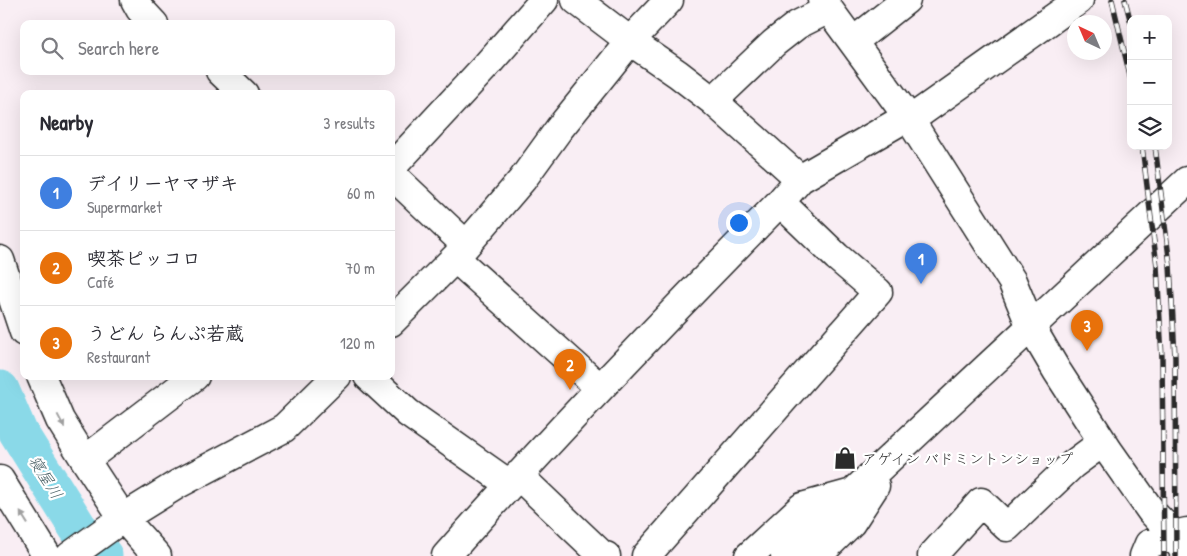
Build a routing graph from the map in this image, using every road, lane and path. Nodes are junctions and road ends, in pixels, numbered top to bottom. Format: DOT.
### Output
graph roads {
  1 [pos="135,0"];
  2 [pos="544,0"];
  3 [pos="576,0"];
  4 [pos="669,0"];
  5 [pos="906,0"];
  6 [pos="1079,0"];
  7 [pos="826,4"];
  8 [pos="150,20"];
  9 [pos="630,41"];
  10 [pos="854,41"];
  11 [pos="224,75"];
  12 [pos="240,90"];
  13 [pos="713,101"];
  14 [pos="909,119"];
  15 [pos="395,164"];
  16 [pos="395,178"];
  17 [pos="800,179"];
  18 [pos="1187,181"];
  19 [pos="780,202"];
  20 [pos="460,251"];
  21 [pos="0,260"];
  22 [pos="395,318"];
  23 [pos="20,320"];
  24 [pos="1031,327"];
  25 [pos="43,380"];
  26 [pos="190,380"];
  27 [pos="333,380"];
  28 [pos="372,380"];
  29 [pos="600,388"];
  30 [pos="1103,442"];
  31 [pos="895,453"];
  32 [pos="85,460"];
  33 [pos="0,480"];
  34 [pos="514,480"];
  35 [pos="853,493"];
  36 [pos="119,521"];
  37 [pos="1182,541"];
  38 [pos="63,556"];
  39 [pos="157,556"];
  40 [pos="446,556"];
  41 [pos="606,556"];
  42 [pos="646,556"];
  43 [pos="749,556"];
  44 [pos="785,556"];
  45 [pos="817,556"];
  46 [pos="932,556"];
  47 [pos="1144,556"];
  1 -- 8 [label="street"];
  2 -- 15 [label="street"];
  3 -- 9 [label="street"];
  4 -- 9 [label="street"];
  5 -- 10 [label="street"];
  6 -- 14 [label="street"];
  7 -- 10 [label="street"];
  7 -- 13 [label="street"];
  9 -- 13 [label="street"];
  9 -- 20 [label="street"];
  10 -- 14 [label="street"];
  11 -- 12 [label="street"];
  13 -- 17 [label="street"];
  14 -- 17 [label="street"];
  14 -- 24 [label="street"];
  16 -- 20 [label="street"];
  17 -- 19 [label="street"];
  18 -- 24 [label="street"];
  19 -- 29 [label="street"];
  19 -- 42 [label="street"];
  20 -- 22 [label="street"];
  20 -- 29 [label="street"];
  21 -- 23 [label="street"];
  24 -- 30 [label="street"];
  24 -- 31 [label="street"];
  25 -- 32 [label="street, one-way"];
  26 -- 32 [label="street"];
  27 -- 36 [label="street"];
  28 -- 34 [label="street"];
  29 -- 34 [label="street"];
  30 -- 37 [label="street"];
  30 -- 46 [label="street"];
  31 -- 35 [label="street"];
  31 -- 45 [label="street"];
  32 -- 36 [label="street"];
  38 -- 33 [label="street, one-way"];
  34 -- 40 [label="street"];
  34 -- 41 [label="street"];
  35 -- 43 [label="street"];
  35 -- 44 [label="street"];
  36 -- 38 [label="street"];
  36 -- 39 [label="street"];
  37 -- 47 [label="street"];
}
